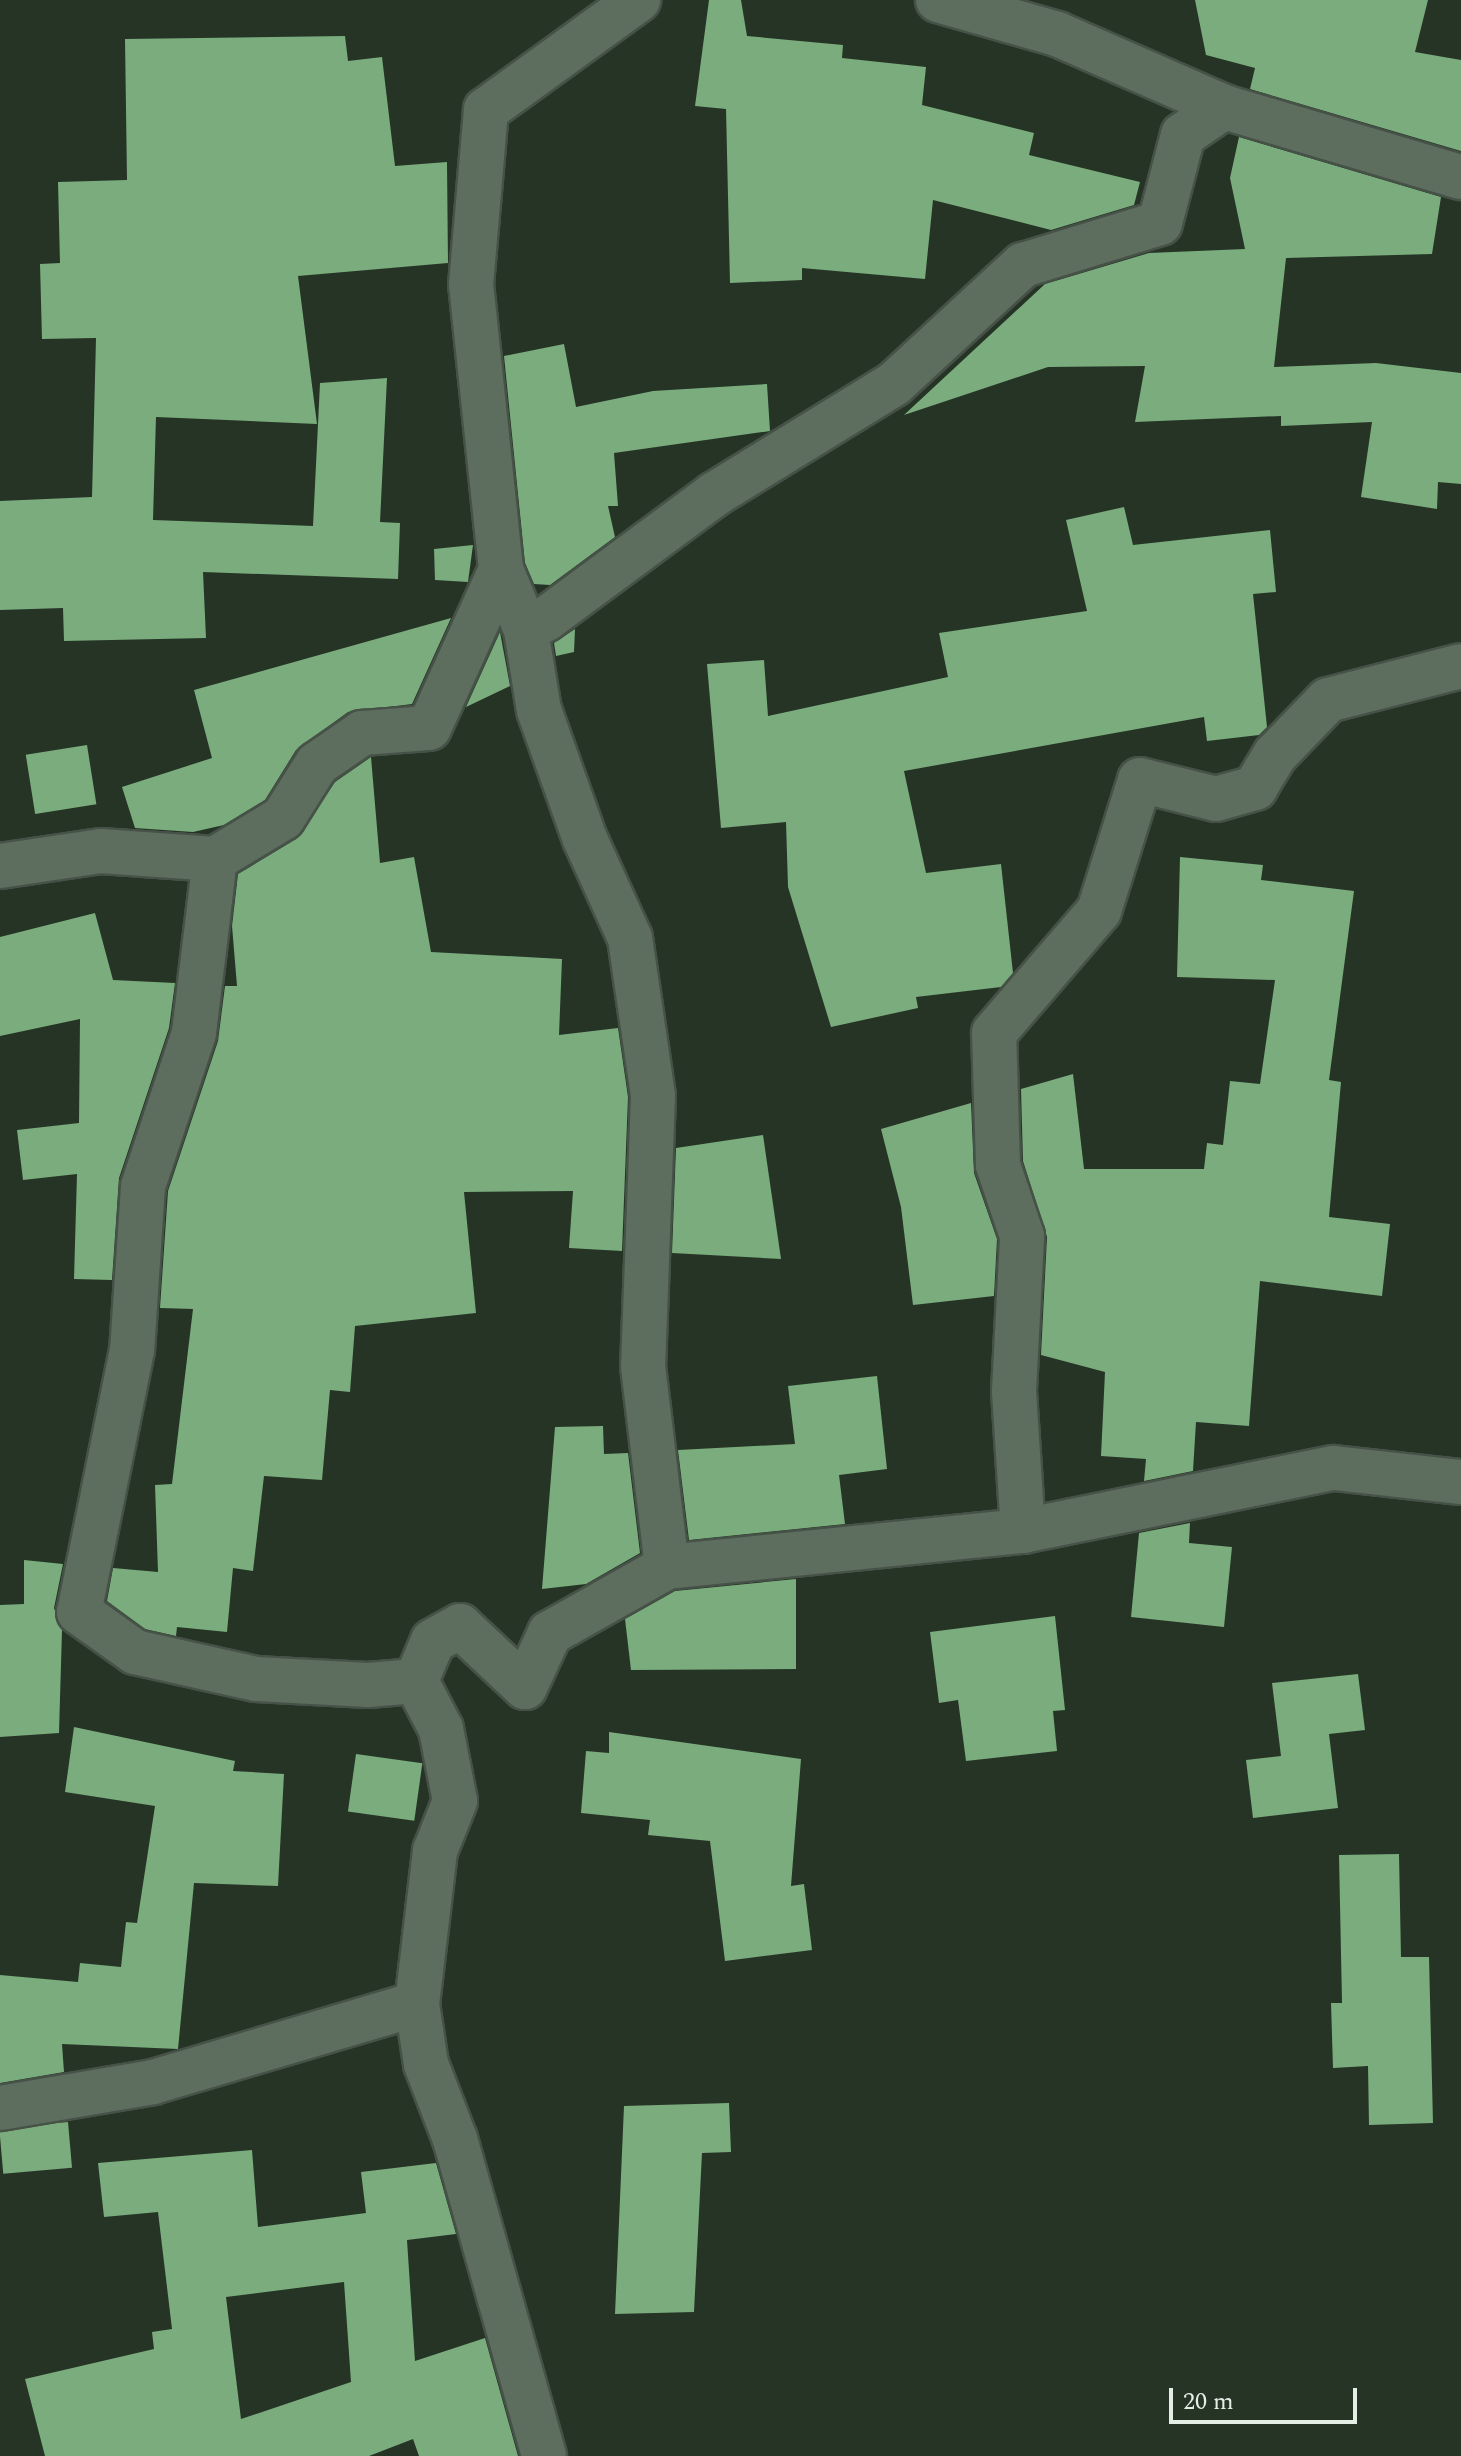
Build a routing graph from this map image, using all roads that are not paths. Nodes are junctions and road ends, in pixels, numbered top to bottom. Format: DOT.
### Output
graph roads {
  1 [pos="638,0"];
  2 [pos="938,0"];
  3 [pos="1224,107"];
  4 [pos="1461,177"];
  5 [pos="501,569"];
  6 [pos="526,630"];
  7 [pos="1461,666"];
  8 [pos="215,859"];
  9 [pos="0,866"];
  10 [pos="1461,1482"];
  11 [pos="1023,1531"];
  12 [pos="667,1567"];
  13 [pos="416,1681"];
  14 [pos="417,2004"];
  15 [pos="0,2108"];
  16 [pos="544,2456"];
  1 -- 5 [label="street"];
  2 -- 3 [label="street"];
  3 -- 4 [label="street"];
  3 -- 6 [label="street"];
  5 -- 6 [label="street"];
  5 -- 8 [label="street"];
  6 -- 12 [label="street"];
  7 -- 11 [label="street"];
  8 -- 9 [label="street"];
  8 -- 13 [label="street"];
  10 -- 11 [label="street"];
  11 -- 12 [label="street"];
  12 -- 13 [label="street"];
  13 -- 14 [label="street"];
  14 -- 15 [label="street"];
  14 -- 16 [label="street"];
}
